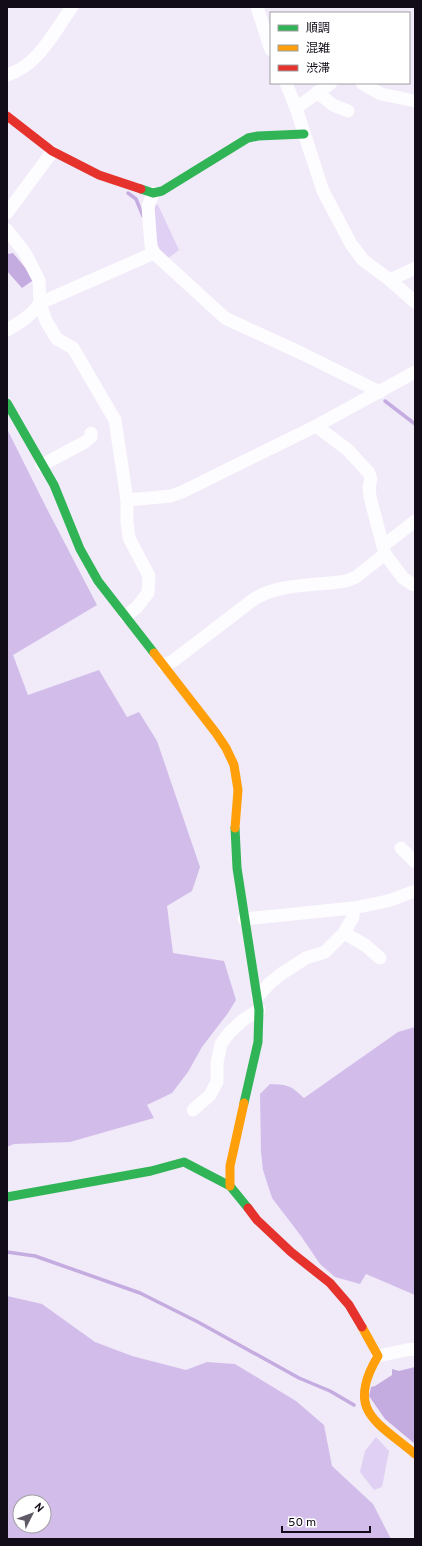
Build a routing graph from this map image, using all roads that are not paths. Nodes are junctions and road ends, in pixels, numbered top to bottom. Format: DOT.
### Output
graph roads {
  1 [pos="72,7"];
  2 [pos="261,8"];
  3 [pos="270,46"];
  4 [pos="7,75"];
  5 [pos="286,84"];
  6 [pos="329,84"];
  7 [pos="364,84"];
  8 [pos="317,92"];
  9 [pos="415,101"];
  10 [pos="296,108"];
  11 [pos="348,111"];
  12 [pos="7,116"];
  13 [pos="304,134"];
  14 [pos="50,154"];
  15 [pos="153,193"];
  16 [pos="7,213"];
  17 [pos="7,230"];
  18 [pos="154,253"];
  19 [pos="415,268"];
  20 [pos="390,280"];
  21 [pos="415,302"];
  22 [pos="40,303"];
  23 [pos="7,330"];
  24 [pos="415,372"];
  25 [pos="380,392"];
  26 [pos="7,403"];
  27 [pos="316,426"];
  28 [pos="91,433"];
  29 [pos="42,466"];
  30 [pos="127,500"];
  31 [pos="415,521"];
  32 [pos="384,550"];
  33 [pos="415,585"];
  34 [pos="126,616"];
  35 [pos="164,665"];
  36 [pos="401,848"];
  37 [pos="415,862"];
  38 [pos="415,892"];
  39 [pos="353,908"];
  40 [pos="244,919"];
  41 [pos="344,933"];
  42 [pos="380,958"];
  43 [pos="258,996"];
  44 [pos="259,1010"];
  45 [pos="193,1110"];
  46 [pos="230,1186"];
  47 [pos="7,1197"];
  48 [pos="415,1349"];
  49 [pos="378,1356"];
  50 [pos="415,1454"];
  1 -- 4 [label="street"];
  2 -- 3 [label="street"];
  5 -- 10 [label="street"];
  6 -- 8 [label="street"];
  7 -- 9 [label="street"];
  8 -- 10 [label="street"];
  8 -- 11 [label="street"];
  10 -- 13 [label="street"];
  12 -- 14 [label="street"];
  13 -- 15 [label="street"];
  13 -- 20 [label="street"];
  14 -- 15 [label="street"];
  14 -- 16 [label="street"];
  15 -- 18 [label="street"];
  17 -- 22 [label="street"];
  18 -- 22 [label="street"];
  18 -- 25 [label="street"];
  19 -- 20 [label="street"];
  20 -- 21 [label="street"];
  22 -- 23 [label="street"];
  22 -- 30 [label="street"];
  24 -- 25 [label="street"];
  25 -- 27 [label="street"];
  26 -- 29 [label="street"];
  27 -- 30 [label="street"];
  27 -- 32 [label="street"];
  28 -- 29 [label="street"];
  29 -- 34 [label="street"];
  30 -- 34 [label="street"];
  31 -- 32 [label="street"];
  32 -- 33 [label="street"];
  32 -- 35 [label="street"];
  34 -- 35 [label="street"];
  35 -- 40 [label="street"];
  36 -- 37 [label="street"];
  38 -- 39 [label="street"];
  39 -- 40 [label="street"];
  39 -- 41 [label="street"];
  40 -- 43 [label="street"];
  41 -- 42 [label="street"];
  41 -- 43 [label="street"];
  43 -- 44 [label="street"];
  44 -- 45 [label="street"];
  44 -- 46 [label="street"];
  46 -- 47 [label="street"];
  46 -- 49 [label="street"];
  48 -- 49 [label="street"];
  49 -- 50 [label="street"];
}
